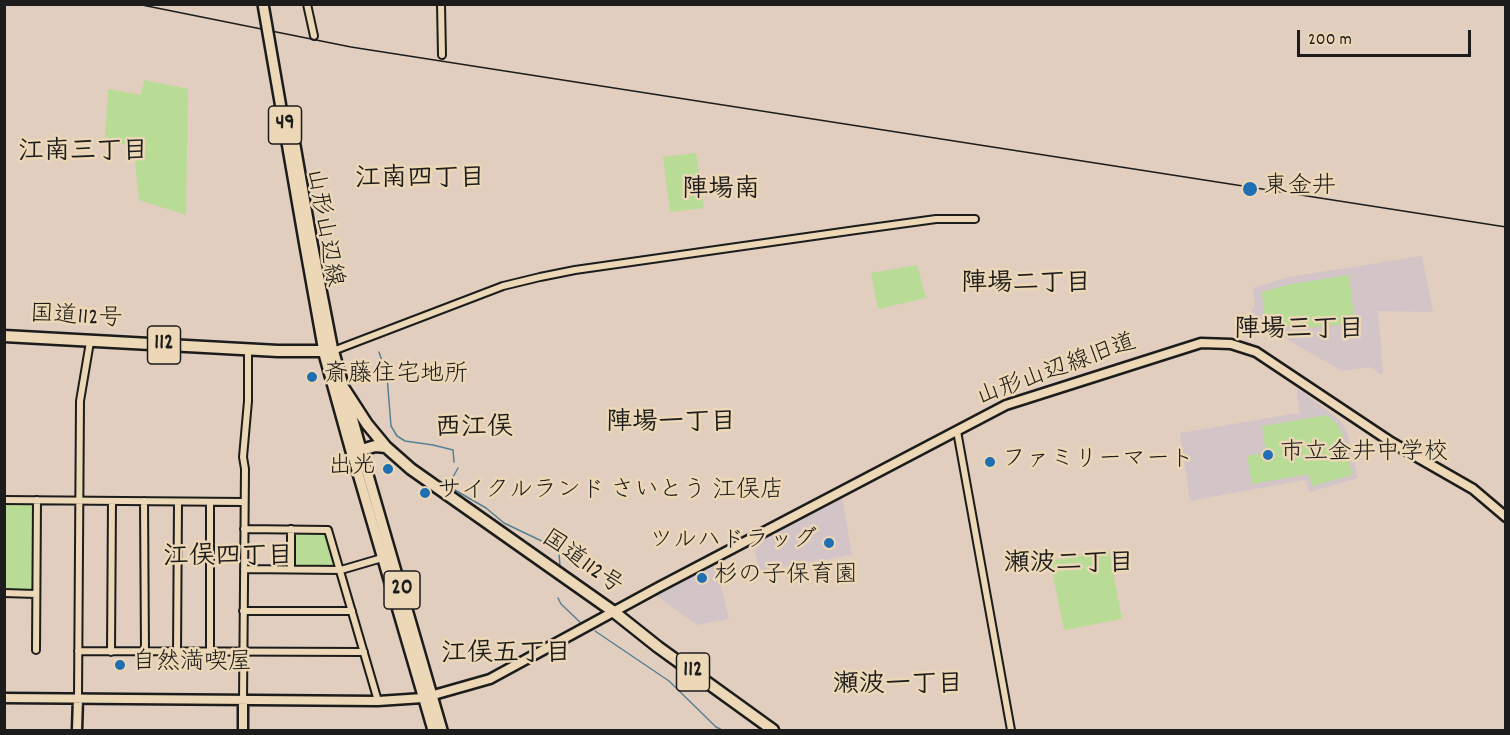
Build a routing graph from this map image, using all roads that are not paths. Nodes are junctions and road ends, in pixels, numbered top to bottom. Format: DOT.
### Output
graph roads {
  1 [pos="263,4"];
  2 [pos="269,4"];
  3 [pos="308,4"];
  4 [pos="441,4"];
  5 [pos="314,36"];
  6 [pos="442,55"];
  7 [pos="975,219"];
  8 [pos="309,245"];
  9 [pos="4,336"];
  10 [pos="90,342"];
  11 [pos="248,349"];
  12 [pos="328,351"];
  13 [pos="343,387"];
  14 [pos="957,431"];
  15 [pos="386,447"];
  16 [pos="357,452"];
  17 [pos="4,500"];
  18 [pos="37,500"];
  19 [pos="79,500"];
  20 [pos="112,501"];
  21 [pos="144,501"];
  22 [pos="178,502"];
  23 [pos="210,502"];
  24 [pos="244,502"];
  25 [pos="1506,517"];
  26 [pos="244,529"];
  27 [pos="291,529"];
  28 [pos="382,558"];
  29 [pos="244,569"];
  30 [pos="291,569"];
  31 [pos="341,570"];
  32 [pos="4,593"];
  33 [pos="36,594"];
  34 [pos="243,611"];
  35 [pos="352,611"];
  36 [pos="614,612"];
  37 [pos="36,650"];
  38 [pos="78,651"];
  39 [pos="111,652"];
  40 [pos="145,652"];
  41 [pos="177,652"];
  42 [pos="210,652"];
  43 [pos="364,652"];
  44 [pos="243,653"];
  45 [pos="428,696"];
  46 [pos="4,698"];
  47 [pos="78,698"];
  48 [pos="243,700"];
  49 [pos="378,701"];
  50 [pos="77,730"];
  51 [pos="243,730"];
  52 [pos="433,730"];
  53 [pos="442,730"];
  54 [pos="773,730"];
  55 [pos="1011,730"];
  1 -- 8 [label="main road, 山形山辺線 / 49, bridge"];
  2 -- 8 [label="main road, 山形山辺線 / 49, bridge"];
  3 -- 5 [label="street"];
  4 -- 6 [label="street"];
  7 -- 12 [label="street"];
  8 -- 12 [label="main road, 山形山辺線 / 49"];
  9 -- 10 [label="highway, 国道112号 / 112"];
  10 -- 11 [label="highway, 国道112号 / 112"];
  10 -- 19 [label="street"];
  11 -- 12 [label="highway, 国道112号 / 112"];
  11 -- 24 [label="street"];
  12 -- 13 [label="highway"];
  12 -- 16 [label="highway"];
  13 -- 15 [label="highway, 国道112号"];
  13 -- 16 [label="highway"];
  14 -- 25 [label="street, 山形山辺線旧道"];
  14 -- 36 [label="street, 山形山辺線旧道"];
  14 -- 55 [label="street"];
  15 -- 16 [label="highway"];
  15 -- 36 [label="highway, 国道112号 / 112"];
  16 -- 28 [label="main road, 20"];
  16 -- 45 [label="main road, 20"];
  17 -- 18 [label="street"];
  18 -- 19 [label="street"];
  18 -- 33 [label="street"];
  19 -- 20 [label="street"];
  19 -- 38 [label="street"];
  20 -- 21 [label="street"];
  20 -- 39 [label="street"];
  21 -- 22 [label="street"];
  21 -- 40 [label="street"];
  22 -- 23 [label="street"];
  22 -- 41 [label="street"];
  23 -- 24 [label="street"];
  23 -- 42 [label="street"];
  24 -- 26 [label="street"];
  26 -- 27 [label="street"];
  26 -- 29 [label="street"];
  27 -- 30 [label="street"];
  27 -- 31 [label="street"];
  28 -- 31 [label="street"];
  28 -- 45 [label="main road, 20"];
  29 -- 30 [label="street"];
  29 -- 34 [label="street"];
  30 -- 31 [label="street"];
  31 -- 35 [label="street"];
  32 -- 33 [label="street"];
  33 -- 37 [label="street"];
  34 -- 35 [label="street"];
  34 -- 44 [label="street"];
  35 -- 43 [label="street"];
  36 -- 45 [label="street, 山形山辺線旧道"];
  36 -- 54 [label="highway, 国道112号 / 112"];
  38 -- 39 [label="street"];
  38 -- 47 [label="street"];
  39 -- 40 [label="street"];
  40 -- 41 [label="street"];
  41 -- 42 [label="street"];
  42 -- 44 [label="street"];
  43 -- 44 [label="street"];
  43 -- 49 [label="street"];
  44 -- 48 [label="street"];
  45 -- 49 [label="street, 山形山辺線旧道"];
  45 -- 52 [label="main road, 20"];
  45 -- 53 [label="main road, 20"];
  46 -- 47 [label="street, 山形山辺線旧道"];
  47 -- 48 [label="street, 山形山辺線旧道"];
  47 -- 50 [label="street"];
  48 -- 49 [label="street, 山形山辺線旧道"];
  48 -- 51 [label="street"];
}
